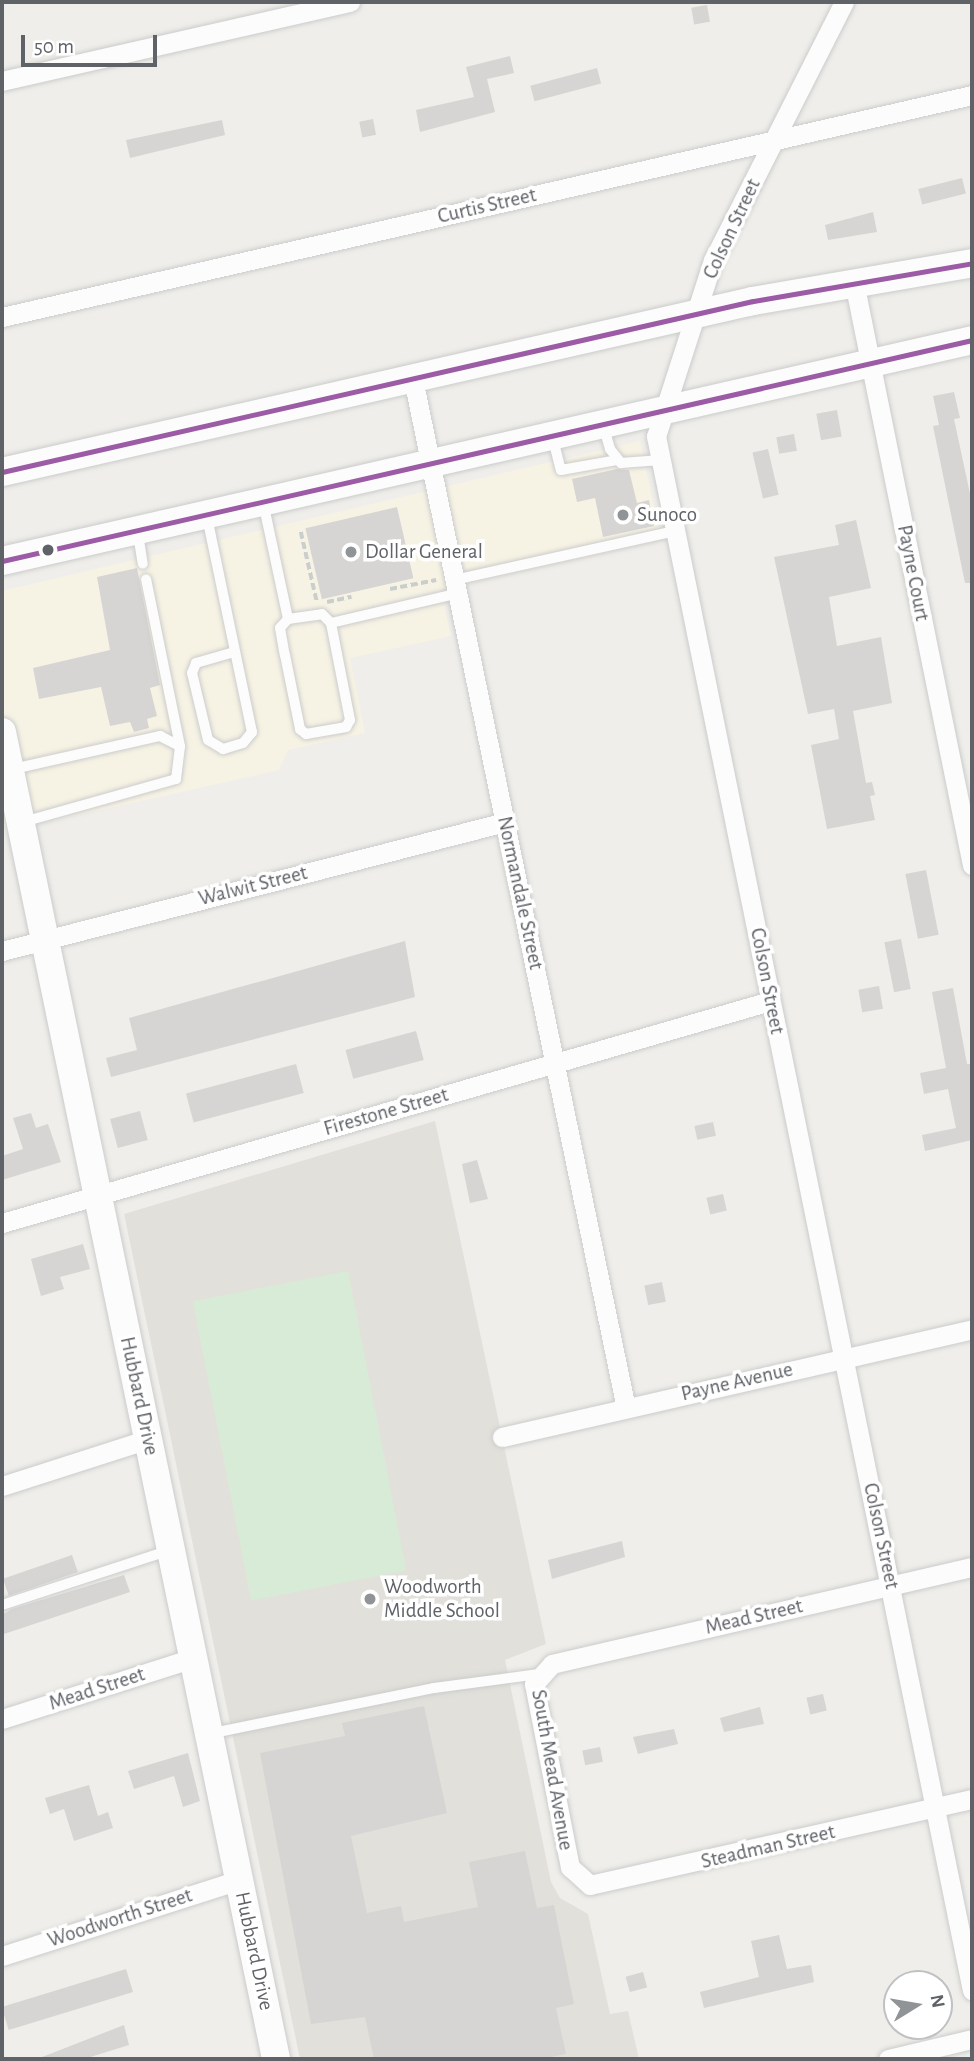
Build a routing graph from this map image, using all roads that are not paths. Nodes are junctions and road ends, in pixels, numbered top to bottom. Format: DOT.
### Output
graph roads {
  1 [pos="350,2"];
  2 [pos="844,2"];
  3 [pos="2,81"];
  4 [pos="972,95"];
  5 [pos="774,141"];
  6 [pos="972,263"];
  7 [pos="854,282"];
  8 [pos="695,315"];
  9 [pos="2,317"];
  10 [pos="972,340"];
  11 [pos="871,363"];
  12 [pos="413,379"];
  13 [pos="663,410"];
  14 [pos="603,424"];
  15 [pos="553,435"];
  16 [pos="618,460"];
  17 [pos="662,460"];
  18 [pos="430,463"];
  19 [pos="2,472"];
  20 [pos="263,502"];
  21 [pos="206,514"];
  22 [pos="137,530"];
  23 [pos="676,531"];
  24 [pos="2,561"];
  25 [pos="143,564"];
  26 [pos="146,579"];
  27 [pos="450,585"];
  28 [pos="288,619"];
  29 [pos="331,623"];
  30 [pos="232,653"];
  31 [pos="2,732"];
  32 [pos="180,746"];
  33 [pos="9,770"];
  34 [pos="505,822"];
  35 [pos="20,823"];
  36 [pos="972,865"];
  37 [pos="44,940"];
  38 [pos="2,951"];
  39 [pos="771,1000"];
  40 [pos="554,1063"];
  41 [pos="97,1196"];
  42 [pos="2,1223"];
  43 [pos="972,1329"];
  44 [pos="844,1356"];
  45 [pos="626,1408"];
  46 [pos="502,1437"];
  47 [pos="148,1439"];
  48 [pos="2,1486"];
  49 [pos="170,1550"];
  50 [pos="972,1567"];
  51 [pos="891,1586"];
  52 [pos="2,1605"];
  53 [pos="193,1658"];
  54 [pos="539,1674"];
  55 [pos="2,1719"];
  56 [pos="209,1734"];
  57 [pos="972,1799"];
  58 [pos="933,1808"];
  59 [pos="570,1867"];
  60 [pos="239,1880"];
  61 [pos="2,1956"];
  62 [pos="972,1990"];
  63 [pos="972,2039"];
  64 [pos="276,2059"];
  65 [pos="888,2059"];
  1 -- 3 [label="street"];
  2 -- 5 [label="street, Colson Street"];
  4 -- 5 [label="street, Curtis Street"];
  5 -- 8 [label="street, Colson Street"];
  5 -- 9 [label="street, Curtis Street"];
  6 -- 7 [label="main road"];
  7 -- 8 [label="main road"];
  7 -- 11 [label="street, Payne Court"];
  8 -- 12 [label="main road"];
  8 -- 13 [label="street, Colson Street"];
  10 -- 11 [label="main road"];
  11 -- 13 [label="main road"];
  11 -- 36 [label="street, Payne Court"];
  12 -- 18 [label="street, Normandale Street"];
  12 -- 19 [label="main road"];
  13 -- 14 [label="main road"];
  13 -- 17 [label="street, Colson Street"];
  14 -- 15 [label="main road"];
  14 -- 16 [label="lane"];
  15 -- 16 [label="lane"];
  15 -- 18 [label="main road"];
  16 -- 17 [label="lane"];
  17 -- 23 [label="street, Colson Street"];
  18 -- 20 [label="main road"];
  18 -- 27 [label="street, Normandale Street"];
  20 -- 21 [label="main road"];
  20 -- 28 [label="lane"];
  21 -- 22 [label="main road"];
  21 -- 30 [label="lane"];
  22 -- 24 [label="main road"];
  22 -- 25 [label="lane"];
  23 -- 27 [label="lane"];
  23 -- 39 [label="street, Colson Street"];
  26 -- 32 [label="lane"];
  27 -- 29 [label="lane"];
  27 -- 34 [label="street, Normandale Street"];
  28 -- 29 [label="lane"];
  28 -- 29 [label="lane"];
  30 -- 30 [label="lane"];
  31 -- 33 [label="main road, Hubbard Drive"];
  32 -- 33 [label="lane"];
  32 -- 35 [label="lane"];
  33 -- 35 [label="main road, Hubbard Drive"];
  34 -- 37 [label="street, Walwit Street"];
  34 -- 40 [label="street, Normandale Street"];
  35 -- 37 [label="main road, Hubbard Drive"];
  37 -- 38 [label="street, Walwit Street"];
  37 -- 41 [label="main road, Hubbard Drive"];
  39 -- 40 [label="street, Firestone Street"];
  39 -- 44 [label="street, Colson Street"];
  40 -- 41 [label="street, Firestone Street"];
  40 -- 45 [label="street, Normandale Street"];
  41 -- 42 [label="street, Firestone Street"];
  41 -- 47 [label="main road, Hubbard Drive"];
  43 -- 44 [label="street, Payne Avenue"];
  44 -- 45 [label="street, Payne Avenue"];
  44 -- 51 [label="street, Colson Street"];
  45 -- 46 [label="street, Payne Avenue"];
  47 -- 48 [label="street"];
  47 -- 49 [label="main road, Hubbard Drive"];
  49 -- 52 [label="lane"];
  49 -- 53 [label="main road, Hubbard Drive"];
  50 -- 51 [label="street, Mead Street"];
  51 -- 54 [label="street, Mead Street"];
  51 -- 58 [label="street, Colson Street"];
  53 -- 55 [label="street, Mead Street"];
  53 -- 56 [label="main road, Hubbard Drive"];
  54 -- 56 [label="lane"];
  54 -- 59 [label="street, South Mead Avenue"];
  56 -- 60 [label="main road, Hubbard Drive"];
  57 -- 58 [label="street, Steadman Street"];
  58 -- 59 [label="street, Steadman Street"];
  58 -- 62 [label="street, Colson Street"];
  60 -- 61 [label="street, Woodworth Street"];
  60 -- 64 [label="main road, Hubbard Drive"];
  63 -- 65 [label="street"];
}
